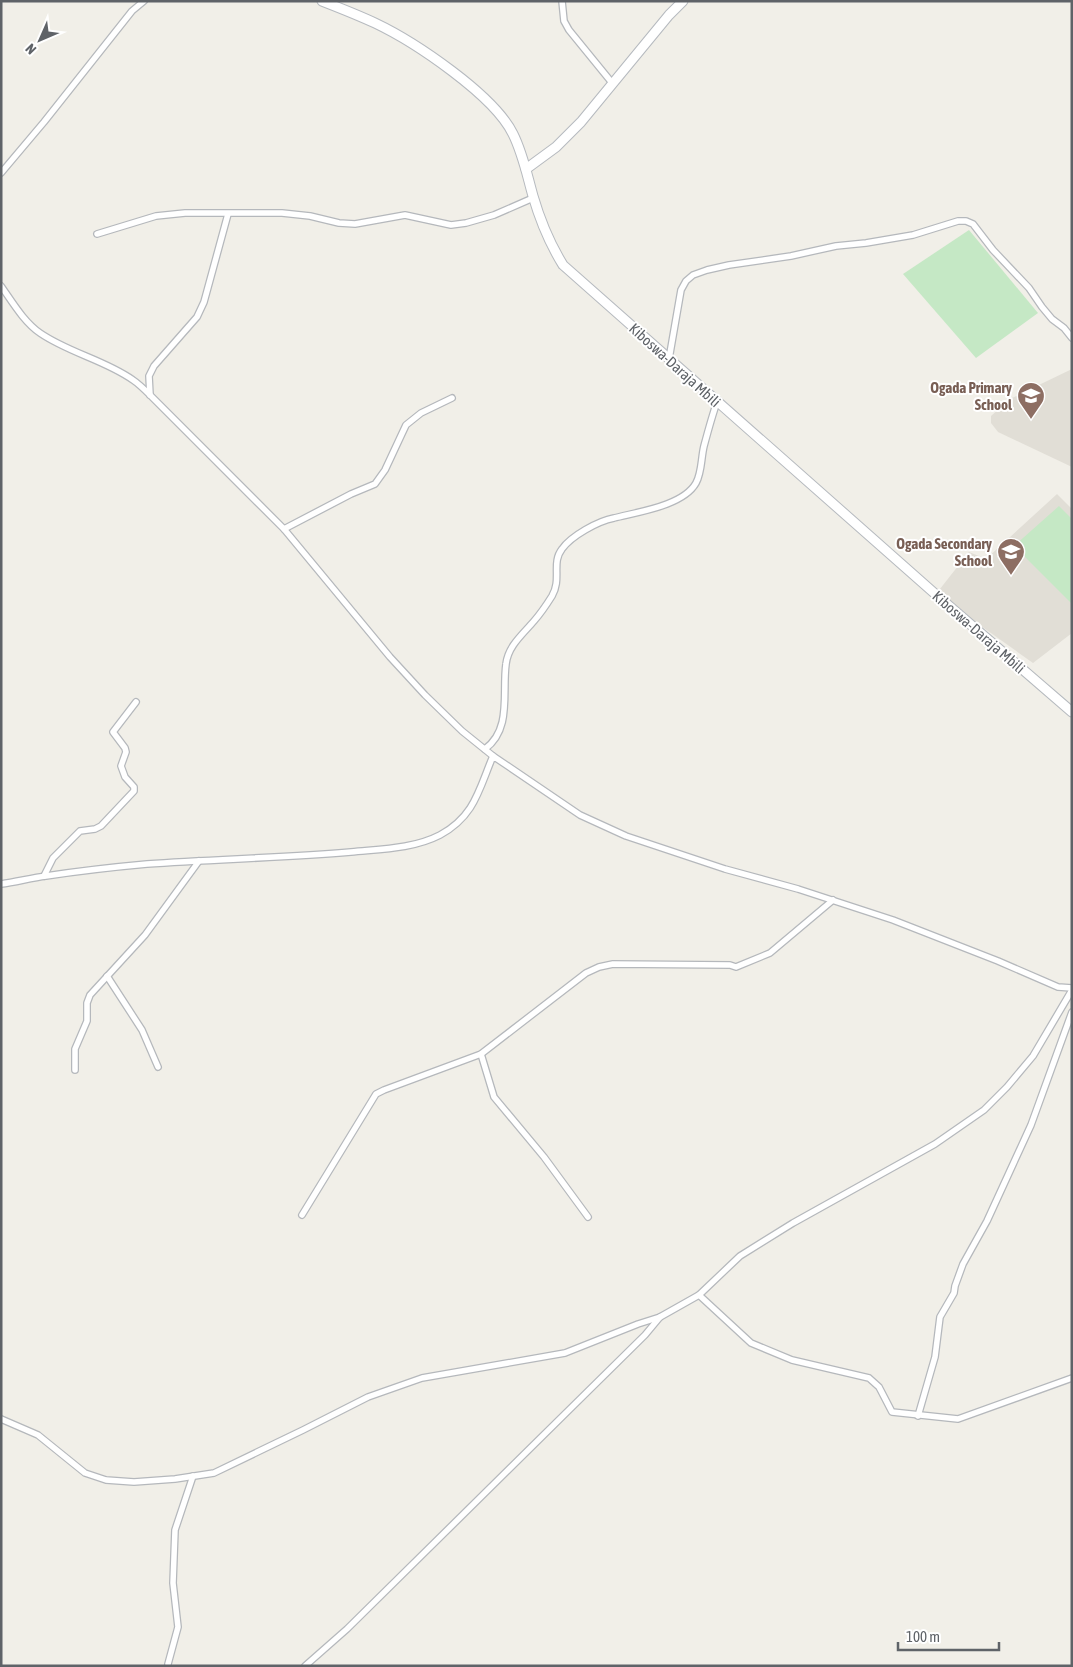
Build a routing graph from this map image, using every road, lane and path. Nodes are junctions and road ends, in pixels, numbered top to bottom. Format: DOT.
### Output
graph roads {
  1 [pos="144,1"];
  2 [pos="322,1"];
  3 [pos="562,1"];
  4 [pos="683,1"];
  5 [pos="613,84"];
  6 [pos="526,169"];
  7 [pos="1,173"];
  8 [pos="534,198"];
  9 [pos="228,214"];
  10 [pos="97,234"];
  11 [pos="1,286"];
  12 [pos="1072,338"];
  13 [pos="669,360"];
  14 [pos="150,395"];
  15 [pos="452,398"];
  16 [pos="716,402"];
  17 [pos="284,529"];
  18 [pos="136,702"];
  19 [pos="1072,712"];
  20 [pos="486,750"];
  21 [pos="492,756"];
  22 [pos="199,861"];
  23 [pos="44,876"];
  24 [pos="1,884"];
  25 [pos="833,900"];
  26 [pos="108,976"];
  27 [pos="1071,992"];
  28 [pos="1072,1012"];
  29 [pos="481,1054"];
  30 [pos="158,1067"];
  31 [pos="75,1070"];
  32 [pos="302,1215"];
  33 [pos="588,1216"];
  34 [pos="699,1295"];
  35 [pos="660,1318"];
  36 [pos="1072,1378"];
  37 [pos="918,1416"];
  38 [pos="1,1419"];
  39 [pos="193,1476"];
  40 [pos="168,1664"];
  41 [pos="305,1666"];
  1 -- 7 [label="street"];
  2 -- 6 [label="main road, Kiboswa-Daraja Mbili"];
  3 -- 5 [label="street"];
  4 -- 5 [label="main road"];
  5 -- 6 [label="main road"];
  6 -- 8 [label="main road, Kiboswa-Daraja Mbili"];
  8 -- 9 [label="street"];
  8 -- 13 [label="main road, Kiboswa-Daraja Mbili"];
  9 -- 10 [label="street"];
  9 -- 14 [label="street"];
  11 -- 14 [label="street"];
  12 -- 13 [label="street"];
  13 -- 16 [label="main road, Kiboswa-Daraja Mbili"];
  14 -- 17 [label="street"];
  15 -- 17 [label="street"];
  16 -- 19 [label="main road, Kiboswa-Daraja Mbili"];
  16 -- 20 [label="street"];
  17 -- 20 [label="street"];
  18 -- 23 [label="street"];
  20 -- 21 [label="street"];
  21 -- 22 [label="street"];
  21 -- 25 [label="street"];
  22 -- 23 [label="street"];
  22 -- 26 [label="street"];
  23 -- 24 [label="street"];
  25 -- 27 [label="street"];
  25 -- 29 [label="street"];
  26 -- 30 [label="street"];
  26 -- 31 [label="street"];
  27 -- 34 [label="street"];
  28 -- 37 [label="street"];
  29 -- 32 [label="street"];
  29 -- 33 [label="street"];
  34 -- 35 [label="street"];
  34 -- 37 [label="street"];
  35 -- 39 [label="street"];
  35 -- 41 [label="street"];
  36 -- 37 [label="street"];
  38 -- 39 [label="street"];
  39 -- 40 [label="street"];
}
